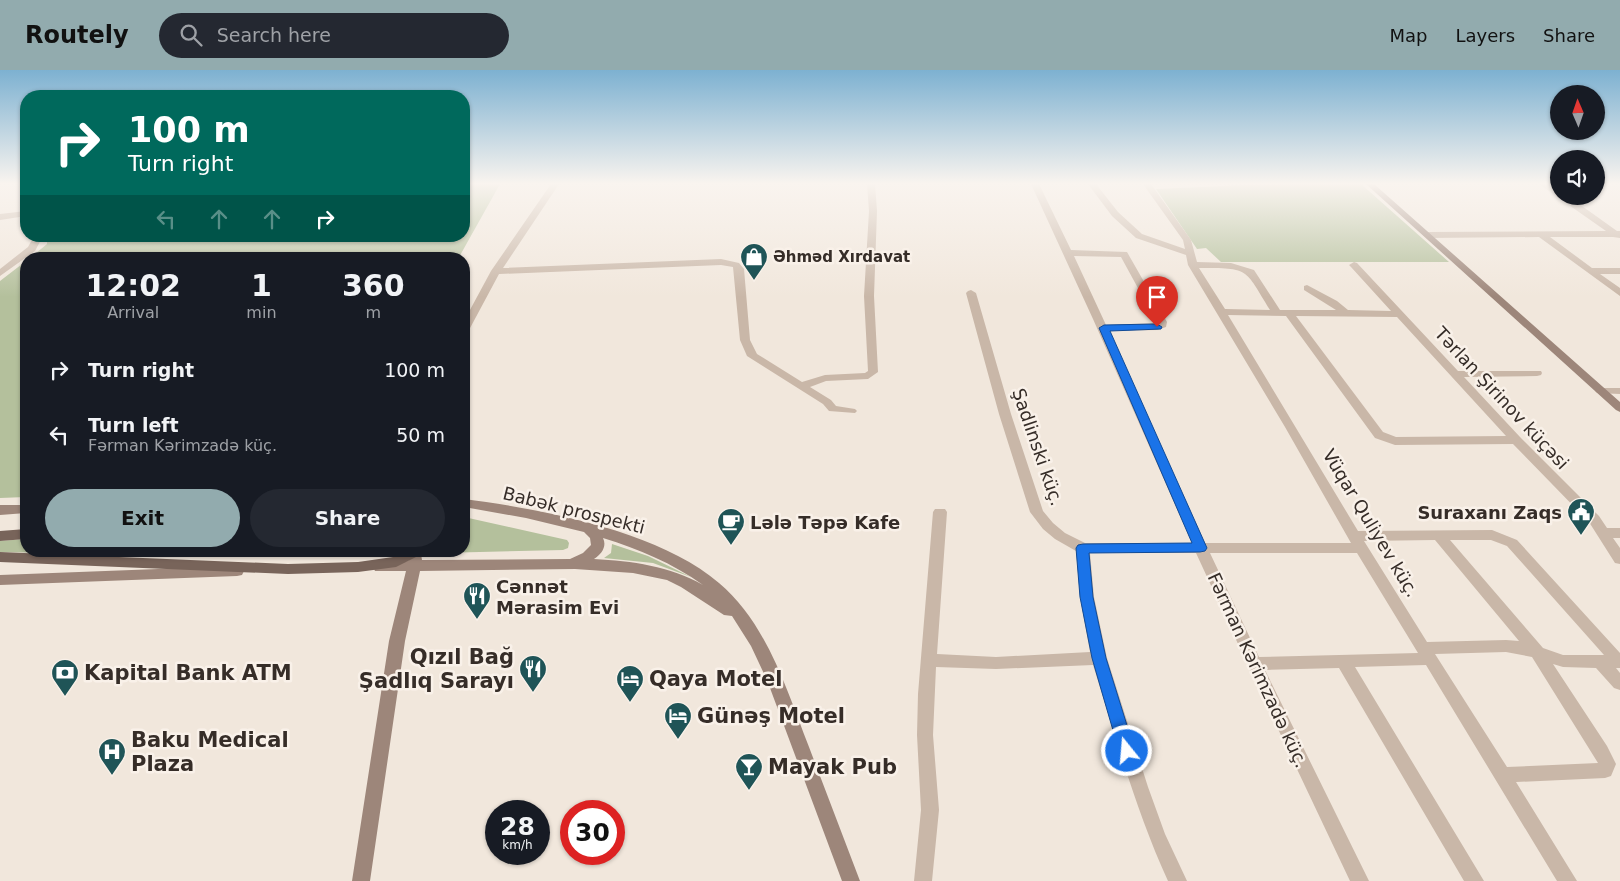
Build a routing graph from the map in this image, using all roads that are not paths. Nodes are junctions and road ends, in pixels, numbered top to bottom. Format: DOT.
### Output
graph roads {
  1 [pos="529,222"];
  2 [pos="872,222"];
  3 [pos="1054,222"];
  4 [pos="1124,222"];
  5 [pos="1174,222"];
  6 [pos="1412,222"];
  7 [pos="1600,222"];
  8 [pos="1540,234"];
  9 [pos="1427,235"];
  10 [pos="1619,235"];
  11 [pos="36,242"];
  12 [pos="27,252"];
  13 [pos="1069,252"];
  14 [pos="20,257"];
  15 [pos="1192,260"];
  16 [pos="1354,265"];
  17 [pos="2,271"];
  18 [pos="496,271"];
  19 [pos="1592,271"];
  20 [pos="1620,271"];
  21 [pos="1307,288"];
  22 [pos="971,293"];
  23 [pos="1620,293"];
  24 [pos="1223,312"];
  25 [pos="1283,313"];
  26 [pos="1346,314"];
  27 [pos="1400,314"];
  28 [pos="470,319"];
  29 [pos="1104,328"];
  30 [pos="1537,373"];
  31 [pos="1454,374"];
  32 [pos="801,386"];
  33 [pos="1601,391"];
  34 [pos="1620,391"];
  35 [pos="1620,408"];
  36 [pos="851,411"];
  37 [pos="1516,440"];
  38 [pos="470,504"];
  39 [pos="20,509"];
  40 [pos="0,510"];
  41 [pos="940,512"];
  42 [pos="589,529"];
  43 [pos="1605,533"];
  44 [pos="1620,533"];
  45 [pos="20,534"];
  46 [pos="0,536"];
  47 [pos="1439,536"];
  48 [pos="1357,542"];
  49 [pos="1083,548"];
  50 [pos="1200,548"];
  51 [pos="0,557"];
  52 [pos="410,557"];
  53 [pos="415,557"];
  54 [pos="434,557"];
  55 [pos="1620,559"];
  56 [pos="568,564"];
  57 [pos="288,568"];
  58 [pos="1,581"];
  59 [pos="752,633"];
  60 [pos="1537,652"];
  61 [pos="1427,654"];
  62 [pos="1099,658"];
  63 [pos="930,660"];
  64 [pos="1343,661"];
  65 [pos="1600,662"];
  66 [pos="1620,662"];
  67 [pos="1254,664"];
  68 [pos="1620,683"];
  69 [pos="1503,775"];
  70 [pos="360,881"];
  71 [pos="851,881"];
  72 [pos="924,881"];
  73 [pos="1178,881"];
  74 [pos="1360,881"];
  75 [pos="1476,881"];
  76 [pos="1568,881"];
  1 -- 18 [label="street"];
  2 -- 32 [label="street"];
  3 -- 13 [label="street, Fərman Kərimzadə küç."];
  4 -- 15 [label="street"];
  5 -- 15 [label="street, Vüqar Quliyev küç."];
  6 -- 9 [label="main road"];
  7 -- 10 [label="street"];
  8 -- 9 [label="street"];
  8 -- 10 [label="street"];
  8 -- 19 [label="street"];
  9 -- 33 [label="main road"];
  11 -- 12 [label="street"];
  13 -- 29 [label="street, Fərman Kərimzadə küç."];
  13 -- 29 [label="street"];
  14 -- 17 [label="street"];
  15 -- 24 [label="street, Vüqar Quliyev küç."];
  15 -- 25 [label="street"];
  16 -- 27 [label="street, Tərlan Şirinov küçəsi"];
  18 -- 28 [label="street"];
  18 -- 32 [label="street"];
  19 -- 20 [label="street"];
  19 -- 23 [label="street"];
  21 -- 26 [label="street"];
  22 -- 49 [label="street, Şadlinski küç."];
  24 -- 25 [label="street"];
  24 -- 48 [label="street, Vüqar Quliyev küç."];
  25 -- 26 [label="street"];
  25 -- 37 [label="street"];
  26 -- 27 [label="street"];
  27 -- 31 [label="street, Tərlan Şirinov küçəsi"];
  29 -- 50 [label="street, Fərman Kərimzadə küç."];
  30 -- 31 [label="street"];
  31 -- 37 [label="street, Tərlan Şirinov küçəsi"];
  32 -- 36 [label="street"];
  33 -- 34 [label="street"];
  33 -- 35 [label="main road"];
  37 -- 43 [label="street, Tərlan Şirinov küçəsi"];
  38 -- 42 [label="main road, Babək prospekti"];
  39 -- 40 [label="main road"];
  41 -- 63 [label="street"];
  42 -- 56 [label="main road"];
  42 -- 59 [label="main road, Babək prospekti"];
  43 -- 44 [label="street"];
  43 -- 55 [label="street, Tərlan Şirinov küçəsi"];
  45 -- 46 [label="main road"];
  47 -- 48 [label="street"];
  47 -- 60 [label="street"];
  47 -- 66 [label="street"];
  48 -- 50 [label="street"];
  48 -- 61 [label="street, Vüqar Quliyev küç."];
  49 -- 50 [label="street"];
  49 -- 62 [label="street"];
  50 -- 67 [label="street, Fərman Kərimzadə küç."];
  51 -- 57 [label="main road"];
  52 -- 57 [label="main road"];
  53 -- 70 [label="main road"];
  54 -- 56 [label="main road"];
  56 -- 59 [label="main road"];
  57 -- 58 [label="main road"];
  59 -- 71 [label="main road"];
  60 -- 61 [label="street"];
  60 -- 65 [label="street"];
  60 -- 69 [label="street"];
  61 -- 64 [label="street"];
  61 -- 69 [label="street, Vüqar Quliyev küç."];
  62 -- 63 [label="street"];
  62 -- 73 [label="street"];
  63 -- 72 [label="street"];
  64 -- 67 [label="street"];
  64 -- 75 [label="street"];
  65 -- 66 [label="street"];
  65 -- 68 [label="street"];
  67 -- 74 [label="street, Fərman Kərimzadə küç."];
  69 -- 76 [label="street, Vüqar Quliyev küç."];
}
